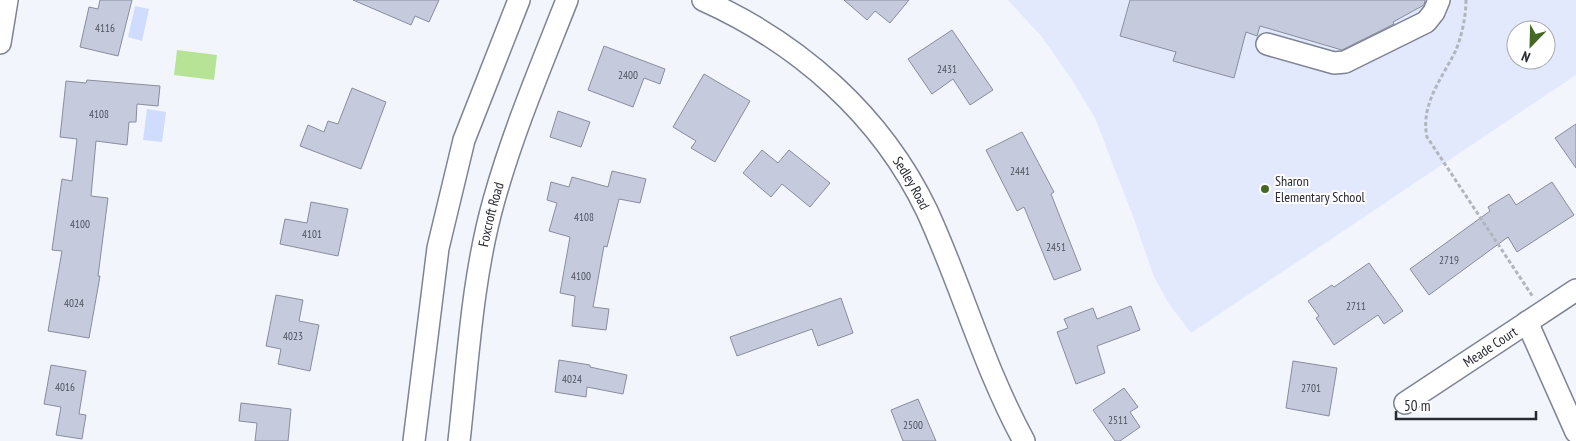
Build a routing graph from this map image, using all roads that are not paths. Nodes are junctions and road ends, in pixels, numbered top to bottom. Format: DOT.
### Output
graph roads {
  1 [pos="7,0"];
  2 [pos="519,0"];
  3 [pos="567,0"];
  4 [pos="703,0"];
  5 [pos="1439,0"];
  6 [pos="0,43"];
  7 [pos="1267,44"];
  8 [pos="1576,290"];
  9 [pos="1535,317"];
  10 [pos="1405,403"];
  11 [pos="1576,432"];
  12 [pos="414,441"];
  13 [pos="459,441"];
  14 [pos="1024,441"];
  1 -- 6 [label="street"];
  2 -- 12 [label="street"];
  3 -- 13 [label="street, Foxcroft Road"];
  4 -- 14 [label="street, Sedley Road"];
  5 -- 7 [label="street"];
  8 -- 9 [label="street, Meade Court"];
  9 -- 10 [label="street, Meade Court"];
  9 -- 11 [label="street"];
}
